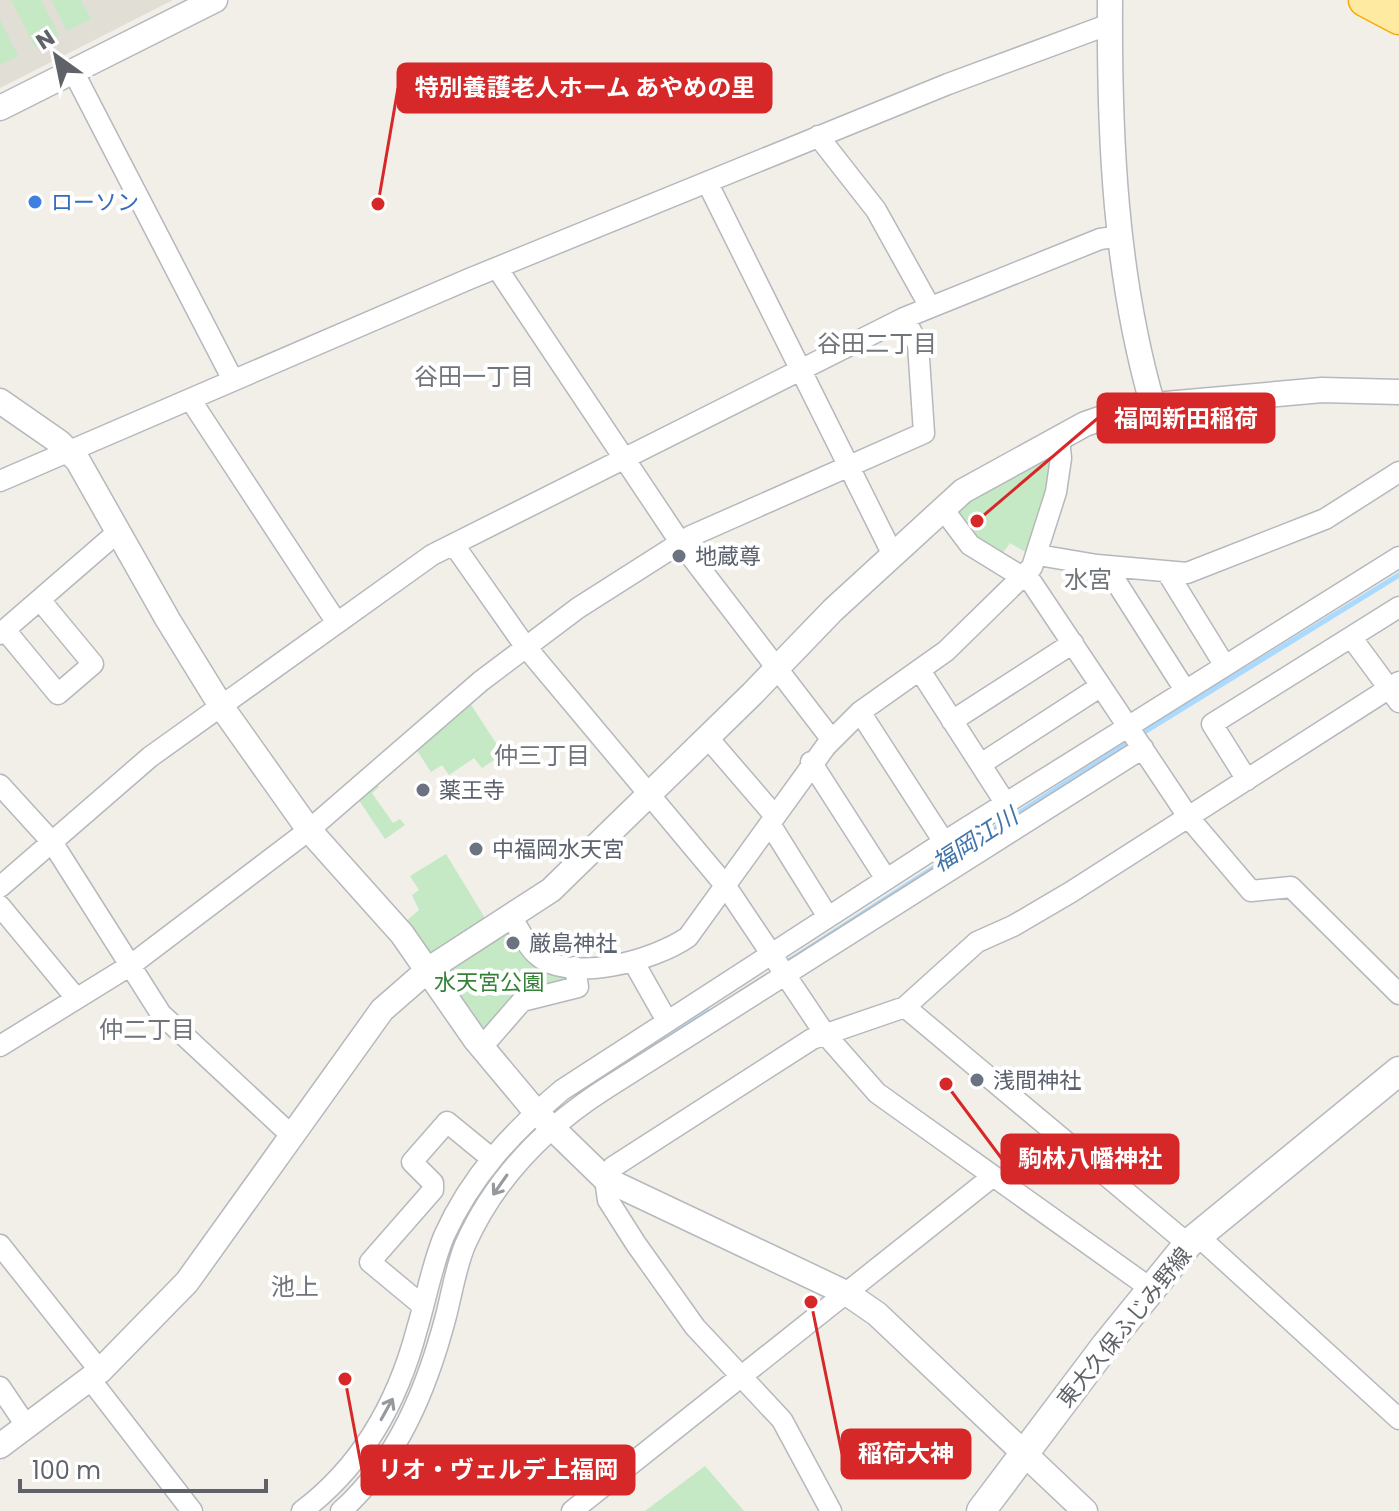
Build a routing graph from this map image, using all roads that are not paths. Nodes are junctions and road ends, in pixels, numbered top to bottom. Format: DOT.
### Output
graph roads {
  1 [pos="215,0"];
  2 [pos="1365,0"];
  3 [pos="1110,12"];
  4 [pos="1399,18"];
  5 [pos="73,71"];
  6 [pos="0,108"];
  7 [pos="818,136"];
  8 [pos="707,182"];
  9 [pos="1121,236"];
  10 [pos="497,268"];
  11 [pos="930,307"];
  12 [pos="904,318"];
  13 [pos="800,370"];
  14 [pos="233,380"];
  15 [pos="1399,392"];
  16 [pos="190,399"];
  17 [pos="0,401"];
  18 [pos="1153,406"];
  19 [pos="1059,438"];
  20 [pos="71,453"];
  21 [pos="622,458"];
  22 [pos="848,468"];
  23 [pos="1399,472"];
  24 [pos="0,481"];
  25 [pos="943,509"];
  26 [pos="119,531"];
  27 [pos="680,542"];
  28 [pos="454,545"];
  29 [pos="893,555"];
  30 [pos="1038,555"];
  31 [pos="1399,557"];
  32 [pos="1106,566"];
  33 [pos="1167,572"];
  34 [pos="1024,577"];
  35 [pos="40,600"];
  36 [pos="1399,607"];
  37 [pos="337,623"];
  38 [pos="2,632"];
  39 [pos="1351,637"];
  40 [pos="1073,643"];
  41 [pos="525,646"];
  42 [pos="1225,666"];
  43 [pos="777,668"];
  44 [pos="921,672"];
  45 [pos="1101,686"];
  46 [pos="1185,690"];
  47 [pos="1395,691"];
  48 [pos="221,706"];
  49 [pos="860,712"];
  50 [pos="952,721"];
  51 [pos="1136,737"];
  52 [pos="708,738"];
  53 [pos="832,740"];
  54 [pos="811,762"];
  55 [pos="981,764"];
  56 [pos="1247,780"];
  57 [pos="0,785"];
  58 [pos="650,795"];
  59 [pos="1006,804"];
  60 [pos="1189,818"];
  61 [pos="772,820"];
  62 [pos="309,830"];
  63 [pos="52,842"];
  64 [pos="944,842"];
  65 [pos="886,879"];
  66 [pos="725,885"];
  67 [pos="0,887"];
  68 [pos="0,906"];
  69 [pos="828,917"];
  70 [pos="512,918"];
  71 [pos="771,953"];
  72 [pos="633,961"];
  73 [pos="131,965"];
  74 [pos="575,967"];
  75 [pos="429,969"];
  76 [pos="784,974"];
  77 [pos="1399,994"];
  78 [pos="76,998"];
  79 [pos="905,1007"];
  80 [pos="667,1021"];
  81 [pos="825,1034"];
  82 [pos="0,1046"];
  83 [pos="482,1047"];
  84 [pos="1399,1071"];
  85 [pos="543,1119"];
  86 [pos="291,1135"];
  87 [pos="491,1158"];
  88 [pos="992,1177"];
  89 [pos="605,1179"];
  90 [pos="1193,1240"];
  91 [pos="0,1245"];
  92 [pos="1150,1288"];
  93 [pos="848,1294"];
  94 [pos="423,1306"];
  95 [pos="95,1375"];
  96 [pos="741,1378"];
  97 [pos="0,1387"];
  98 [pos="1399,1419"];
  99 [pos="27,1427"];
  100 [pos="0,1446"];
  101 [pos="1024,1454"];
  102 [pos="192,1511"];
  103 [pos="302,1511"];
  104 [pos="341,1511"];
  105 [pos="572,1511"];
  106 [pos="831,1511"];
  107 [pos="981,1511"];
  108 [pos="1085,1511"];
  1 -- 5 [label="street"];
  2 -- 4 [label="highway"];
  3 -- 7 [label="street"];
  3 -- 9 [label="street"];
  5 -- 6 [label="street"];
  5 -- 14 [label="street"];
  7 -- 8 [label="street"];
  7 -- 11 [label="street"];
  8 -- 10 [label="street"];
  8 -- 13 [label="street"];
  9 -- 11 [label="street"];
  9 -- 18 [label="street"];
  10 -- 14 [label="street"];
  10 -- 21 [label="street"];
  11 -- 12 [label="street"];
  12 -- 13 [label="street"];
  12 -- 22 [label="street"];
  13 -- 21 [label="street"];
  13 -- 22 [label="street"];
  14 -- 16 [label="street"];
  15 -- 18 [label="street"];
  16 -- 20 [label="street"];
  16 -- 37 [label="street"];
  17 -- 20 [label="street"];
  18 -- 19 [label="street"];
  19 -- 25 [label="street"];
  19 -- 30 [label="street"];
  20 -- 24 [label="street"];
  20 -- 26 [label="street"];
  21 -- 27 [label="street"];
  21 -- 28 [label="street"];
  22 -- 27 [label="street"];
  22 -- 29 [label="street"];
  23 -- 33 [label="street"];
  25 -- 29 [label="street"];
  25 -- 34 [label="street"];
  26 -- 35 [label="street"];
  26 -- 48 [label="street"];
  27 -- 41 [label="street"];
  27 -- 43 [label="street"];
  28 -- 37 [label="street"];
  28 -- 41 [label="street"];
  29 -- 43 [label="street"];
  30 -- 32 [label="street"];
  30 -- 34 [label="street"];
  31 -- 42 [label="street"];
  32 -- 33 [label="street"];
  32 -- 46 [label="street"];
  33 -- 42 [label="street"];
  34 -- 40 [label="street"];
  34 -- 44 [label="street"];
  35 -- 38 [label="street"];
  35 -- 38 [label="street"];
  36 -- 39 [label="street"];
  37 -- 48 [label="street"];
  39 -- 47 [label="street"];
  39 -- 56 [label="street"];
  40 -- 45 [label="street"];
  40 -- 50 [label="street"];
  41 -- 58 [label="street"];
  41 -- 62 [label="street"];
  42 -- 46 [label="street"];
  43 -- 52 [label="street"];
  43 -- 53 [label="street"];
  44 -- 49 [label="street"];
  44 -- 50 [label="street"];
  45 -- 51 [label="street"];
  45 -- 55 [label="street"];
  46 -- 51 [label="street"];
  47 -- 56 [label="street"];
  48 -- 62 [label="street"];
  48 -- 63 [label="street"];
  49 -- 53 [label="street"];
  49 -- 64 [label="street"];
  50 -- 55 [label="street"];
  51 -- 59 [label="street"];
  51 -- 60 [label="street"];
  51 -- 76 [label="street"];
  52 -- 58 [label="street"];
  52 -- 61 [label="street"];
  53 -- 54 [label="street"];
  54 -- 61 [label="street"];
  54 -- 65 [label="street"];
  55 -- 59 [label="street"];
  56 -- 60 [label="street"];
  57 -- 63 [label="street"];
  58 -- 66 [label="street"];
  58 -- 70 [label="street"];
  59 -- 64 [label="street"];
  60 -- 77 [label="street"];
  60 -- 79 [label="street"];
  61 -- 66 [label="street"];
  61 -- 69 [label="street"];
  62 -- 73 [label="street"];
  62 -- 75 [label="street"];
  63 -- 67 [label="street"];
  63 -- 73 [label="street"];
  64 -- 65 [label="street"];
  65 -- 69 [label="street"];
  66 -- 71 [label="street"];
  66 -- 72 [label="street"];
  68 -- 78 [label="street"];
  69 -- 71 [label="street"];
  70 -- 74 [label="street"];
  70 -- 75 [label="street"];
  71 -- 76 [label="street"];
  71 -- 80 [label="street"];
  72 -- 74 [label="street"];
  72 -- 80 [label="street"];
  73 -- 78 [label="street"];
  73 -- 86 [label="street"];
  74 -- 83 [label="street"];
  75 -- 83 [label="street"];
  75 -- 86 [label="street"];
  76 -- 81 [label="street"];
  76 -- 85 [label="street"];
  78 -- 82 [label="street"];
  79 -- 81 [label="street"];
  79 -- 90 [label="street"];
  80 -- 85 [label="street"];
  81 -- 88 [label="street"];
  81 -- 89 [label="street"];
  83 -- 85 [label="street"];
  84 -- 90 [label="main road, 東大久保ふじみ野線"];
  85 -- 87 [label="street"];
  85 -- 89 [label="street"];
  85 -- 104 [label="street, one-way"];
  86 -- 95 [label="street"];
  87 -- 94 [label="street"];
  87 -- 94 [label="street"];
  88 -- 92 [label="street"];
  88 -- 93 [label="street"];
  89 -- 93 [label="street"];
  89 -- 96 [label="street"];
  90 -- 92 [label="main road, 東大久保ふじみ野線"];
  90 -- 98 [label="street"];
  91 -- 95 [label="street"];
  92 -- 101 [label="main road, 東大久保ふじみ野線"];
  93 -- 96 [label="street"];
  93 -- 101 [label="street"];
  103 -- 94 [label="street, one-way"];
  95 -- 99 [label="street"];
  95 -- 102 [label="street"];
  96 -- 105 [label="street"];
  96 -- 106 [label="street"];
  97 -- 99 [label="street"];
  99 -- 100 [label="street"];
  101 -- 107 [label="main road, 東大久保ふじみ野線"];
  101 -- 108 [label="street"];
}
